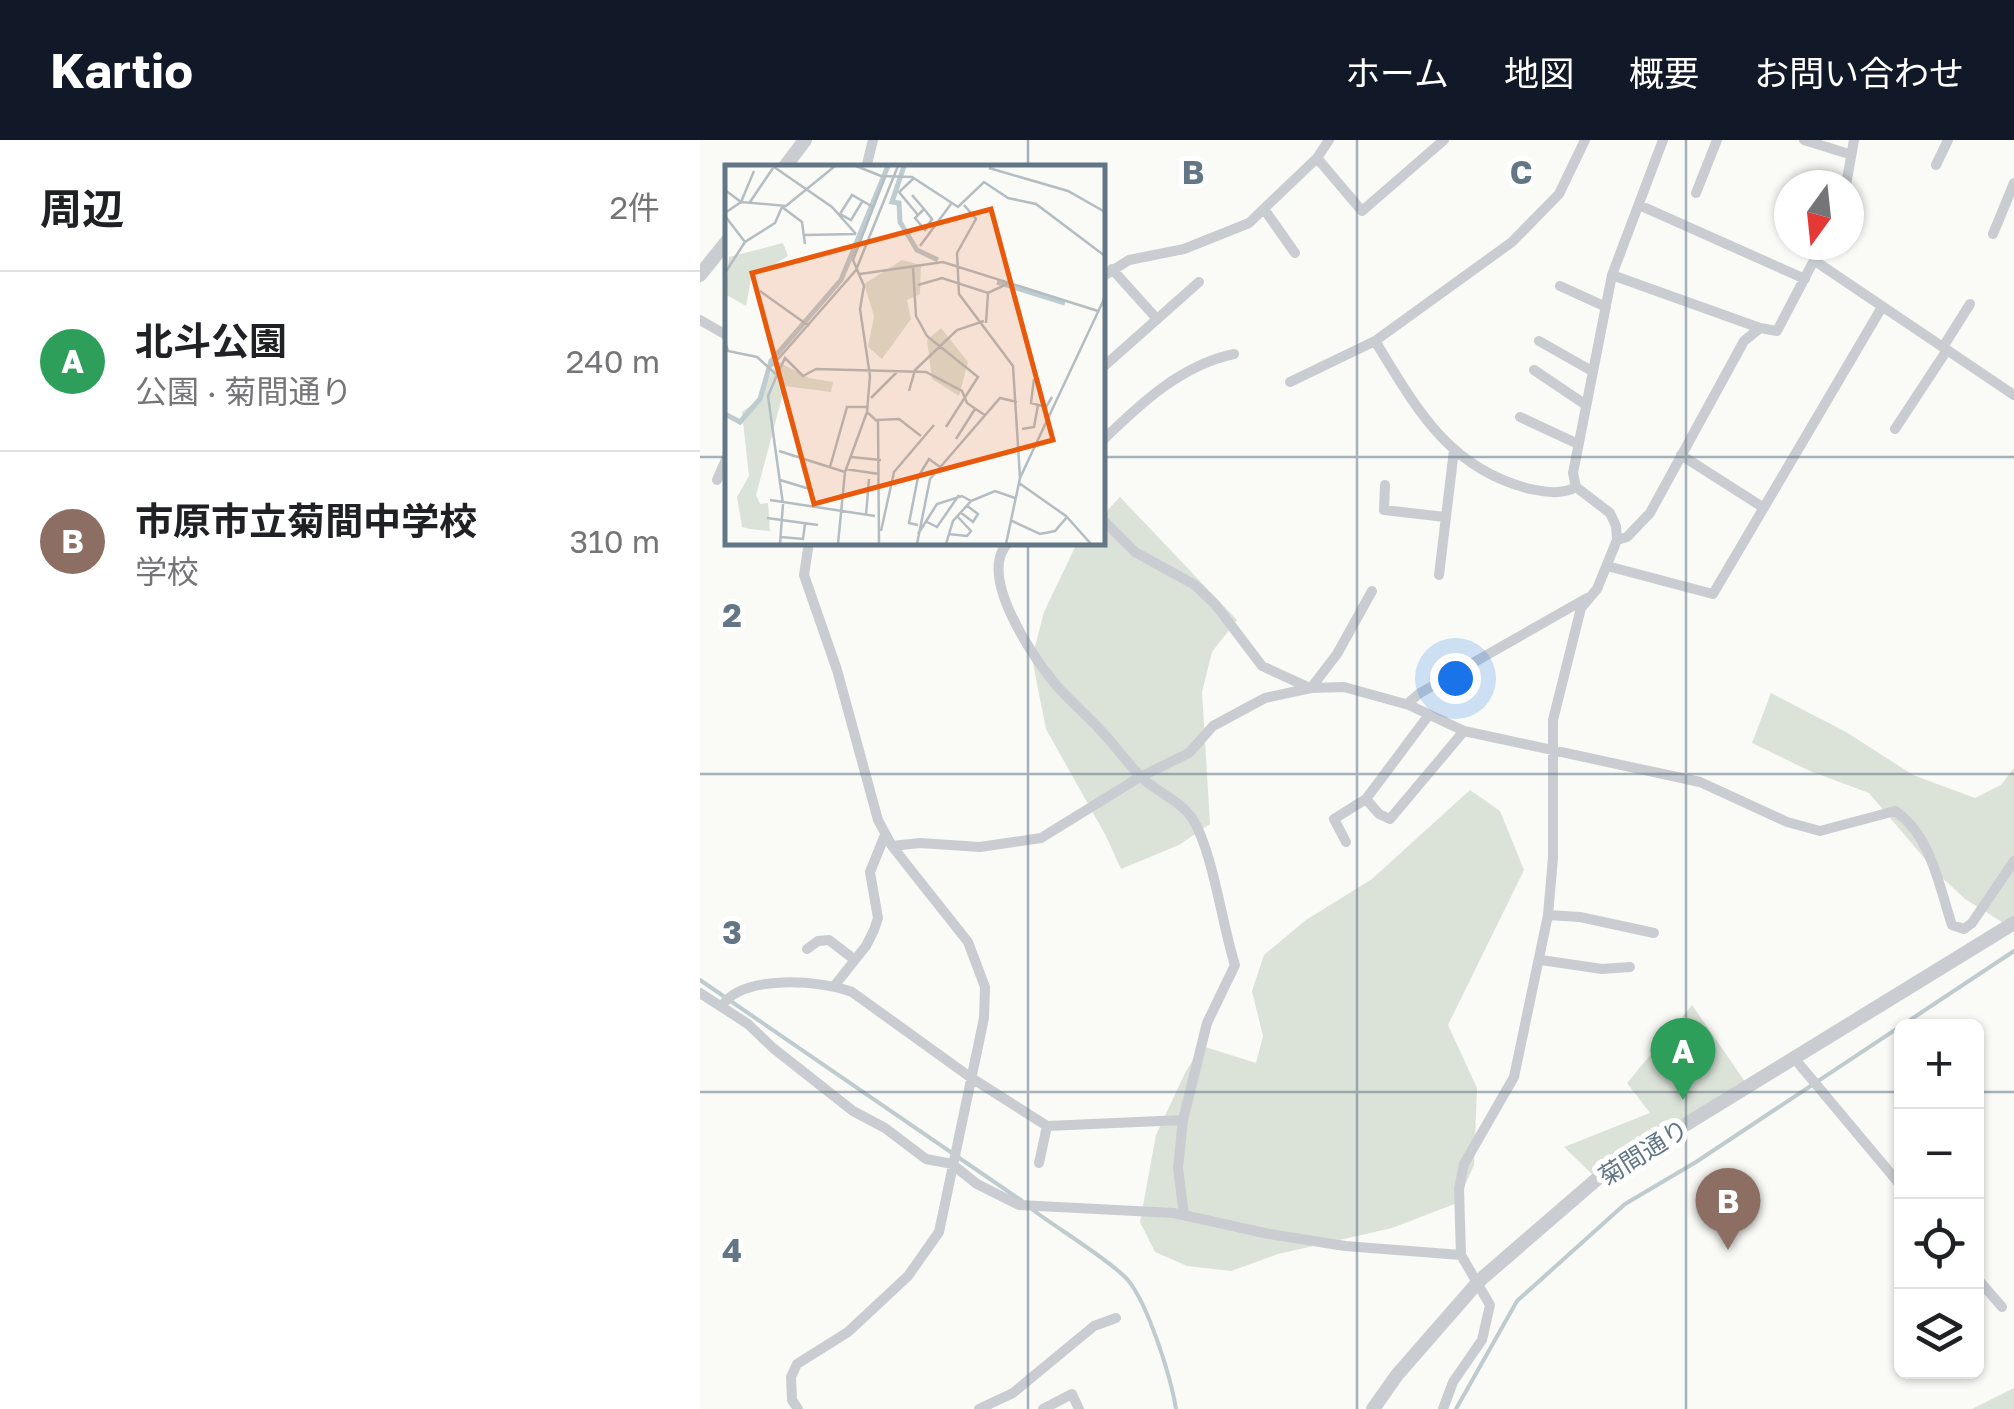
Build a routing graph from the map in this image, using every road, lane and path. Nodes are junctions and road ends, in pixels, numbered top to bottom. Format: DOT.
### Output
graph roads {
  1 [pos="805,140"];
  2 [pos="873,140"];
  3 [pos="1328,140"];
  4 [pos="1444,140"];
  5 [pos="1585,140"];
  6 [pos="1663,140"];
  7 [pos="1717,140"];
  8 [pos="1804,140"];
  9 [pos="1854,140"];
  10 [pos="1948,140"];
  11 [pos="1850,154"];
  12 [pos="1317,158"];
  13 [pos="786,165"];
  14 [pos="867,165"];
  15 [pos="1936,165"];
  16 [pos="1848,170"];
  17 [pos="2014,183"];
  18 [pos="1696,193"];
  19 [pos="1639,205"];
  20 [pos="1264,210"];
  21 [pos="2001,215"];
  22 [pos="2014,220"];
  23 [pos="1993,234"];
  24 [pos="725,244"];
  25 [pos="1295,253"];
  26 [pos="1814,261"];
  27 [pos="1112,269"];
  28 [pos="700,274"];
  29 [pos="1105,275"];
  30 [pos="1612,276"];
  31 [pos="1805,279"];
  32 [pos="1199,282"];
  33 [pos="1560,286"];
  34 [pos="1970,304"];
  35 [pos="1606,306"];
  36 [pos="1882,307"];
  37 [pos="1157,319"];
  38 [pos="700,320"];
  39 [pos="1760,328"];
  40 [pos="725,334"];
  41 [pos="1374,340"];
  42 [pos="1539,342"];
  43 [pos="1945,349"];
  44 [pos="1234,354"];
  45 [pos="1105,365"];
  46 [pos="1534,370"];
  47 [pos="1592,371"];
  48 [pos="1290,382"];
  49 [pos="2014,395"];
  50 [pos="1586,404"];
  51 [pos="1520,416"];
  52 [pos="1895,429"];
  53 [pos="1105,437"];
  54 [pos="1578,444"];
  55 [pos="1454,450"];
  56 [pos="1681,456"];
  57 [pos="1385,485"];
  58 [pos="1576,487"];
  59 [pos="1764,508"];
  60 [pos="1445,518"];
  61 [pos="1105,522"];
  62 [pos="1617,540"];
  63 [pos="809,545"];
  64 [pos="1006,545"];
  65 [pos="1606,566"];
  66 [pos="1439,575"];
  67 [pos="1372,592"];
  68 [pos="1591,596"];
  69 [pos="1311,688"];
  70 [pos="1407,704"];
  71 [pos="1428,716"];
  72 [pos="1464,730"];
  73 [pos="1552,751"];
  74 [pos="1140,777"];
  75 [pos="1366,799"];
  76 [pos="886,835"];
  77 [pos="1346,842"];
  78 [pos="892,846"];
  79 [pos="2014,861"];
  80 [pos="1548,914"];
  81 [pos="2014,923"];
  82 [pos="1654,934"];
  83 [pos="806,949"];
  84 [pos="855,960"];
  85 [pos="1541,960"];
  86 [pos="1630,967"];
  87 [pos="835,986"];
  88 [pos="700,993"];
  89 [pos="722,1006"];
  90 [pos="1794,1058"];
  91 [pos="970,1077"];
  92 [pos="1183,1120"];
  93 [pos="1047,1126"];
  94 [pos="1039,1163"];
  95 [pos="952,1164"];
  96 [pos="1894,1177"];
  97 [pos="1184,1215"];
  98 [pos="1462,1255"];
  99 [pos="1479,1281"];
  100 [pos="1984,1286"];
  101 [pos="2002,1307"];
  102 [pos="1116,1318"];
  103 [pos="798,1409"];
  104 [pos="980,1409"];
  105 [pos="1043,1409"];
  106 [pos="1079,1409"];
  107 [pos="1373,1409"];
  108 [pos="1443,1409"];
  1 -- 13 [label="street"];
  2 -- 14 [label="street"];
  3 -- 12 [label="street"];
  4 -- 12 [label="street"];
  5 -- 41 [label="street"];
  6 -- 19 [label="street"];
  7 -- 18 [label="street"];
  8 -- 11 [label="street"];
  9 -- 11 [label="street"];
  10 -- 15 [label="street"];
  11 -- 16 [label="street"];
  12 -- 20 [label="street"];
  17 -- 21 [label="street"];
  19 -- 30 [label="street"];
  19 -- 31 [label="street"];
  20 -- 25 [label="street"];
  20 -- 27 [label="street"];
  21 -- 22 [label="street"];
  21 -- 23 [label="street"];
  24 -- 28 [label="street"];
  26 -- 31 [label="street"];
  26 -- 36 [label="street"];
  27 -- 29 [label="street"];
  27 -- 37 [label="street"];
  30 -- 35 [label="street"];
  30 -- 39 [label="street"];
  31 -- 39 [label="street"];
  32 -- 37 [label="street"];
  33 -- 35 [label="street"];
  34 -- 43 [label="street"];
  35 -- 47 [label="street"];
  36 -- 43 [label="street"];
  36 -- 59 [label="street"];
  37 -- 45 [label="street"];
  38 -- 40 [label="street"];
  39 -- 56 [label="street"];
  41 -- 48 [label="street"];
  41 -- 55 [label="street"];
  42 -- 47 [label="street"];
  43 -- 49 [label="street"];
  43 -- 52 [label="street"];
  44 -- 53 [label="street"];
  46 -- 50 [label="street"];
  47 -- 50 [label="street"];
  50 -- 54 [label="street"];
  51 -- 54 [label="street"];
  54 -- 58 [label="street"];
  55 -- 58 [label="street"];
  55 -- 60 [label="street"];
  56 -- 59 [label="street"];
  56 -- 62 [label="street"];
  57 -- 60 [label="street"];
  58 -- 62 [label="street"];
  59 -- 65 [label="street"];
  60 -- 66 [label="street"];
  61 -- 69 [label="street"];
  62 -- 65 [label="street"];
  63 -- 76 [label="street"];
  64 -- 74 [label="street"];
  65 -- 68 [label="street"];
  67 -- 69 [label="street"];
  68 -- 70 [label="street"];
  68 -- 73 [label="street"];
  69 -- 70 [label="street"];
  69 -- 74 [label="street"];
  70 -- 71 [label="street"];
  71 -- 72 [label="street"];
  71 -- 75 [label="street"];
  72 -- 73 [label="street"];
  72 -- 75 [label="street"];
  73 -- 79 [label="street"];
  73 -- 80 [label="street"];
  74 -- 78 [label="street"];
  74 -- 92 [label="street"];
  75 -- 77 [label="street"];
  76 -- 78 [label="street"];
  76 -- 84 [label="street"];
  78 -- 91 [label="street"];
  80 -- 82 [label="street"];
  80 -- 85 [label="street"];
  81 -- 90 [label="street, 菊間通り"];
  83 -- 84 [label="street"];
  84 -- 87 [label="street"];
  85 -- 86 [label="street"];
  85 -- 98 [label="street"];
  87 -- 89 [label="street"];
  87 -- 91 [label="street"];
  88 -- 89 [label="street"];
  89 -- 95 [label="street"];
  90 -- 96 [label="street"];
  90 -- 99 [label="street, 菊間通り"];
  91 -- 93 [label="street"];
  91 -- 95 [label="street"];
  92 -- 93 [label="street"];
  92 -- 97 [label="street"];
  93 -- 94 [label="street"];
  95 -- 97 [label="street"];
  95 -- 103 [label="street"];
  97 -- 98 [label="street"];
  98 -- 99 [label="street"];
  99 -- 107 [label="street, 菊間通り"];
  99 -- 108 [label="street"];
  100 -- 101 [label="street"];
  102 -- 104 [label="street"];
  105 -- 106 [label="street"];
}
